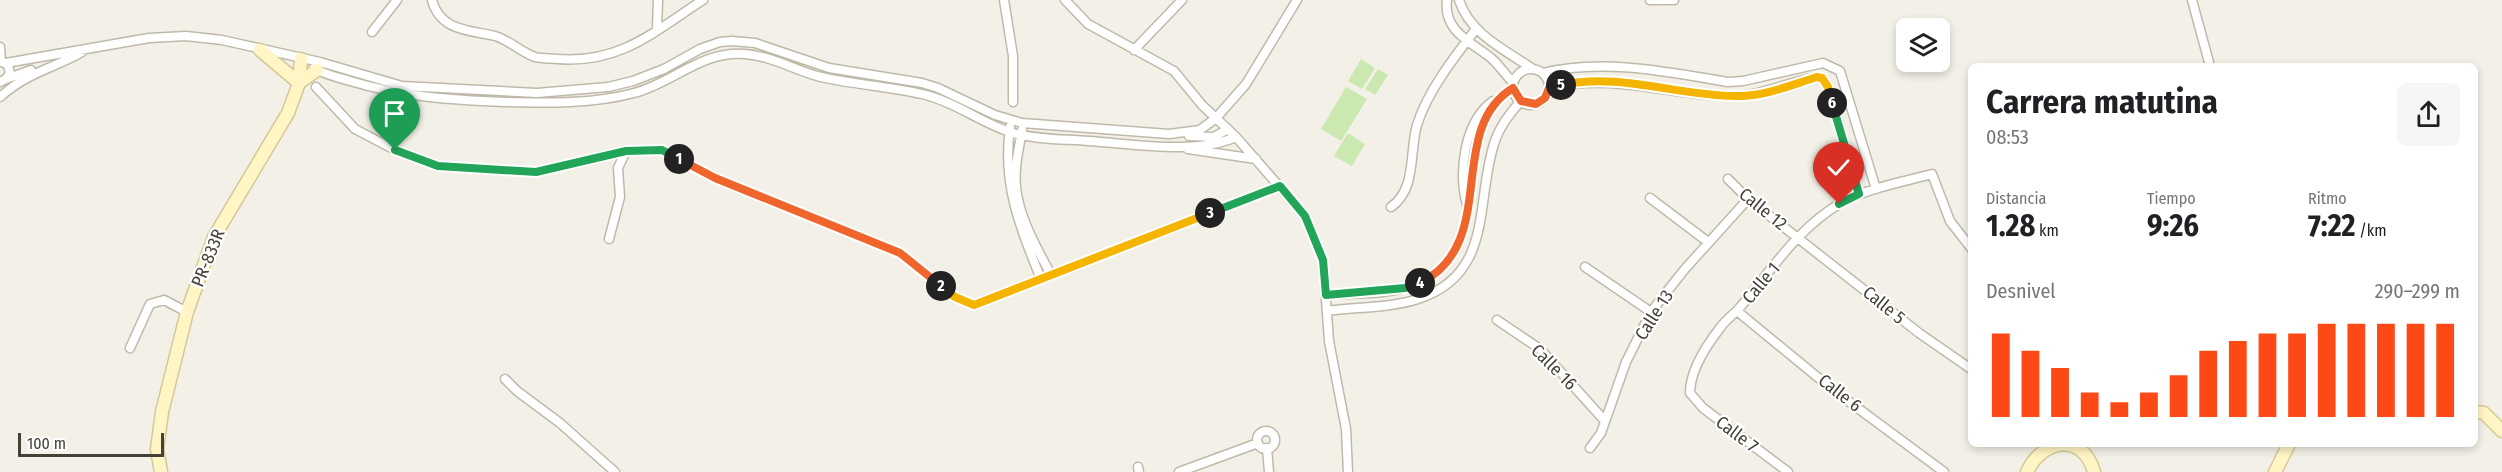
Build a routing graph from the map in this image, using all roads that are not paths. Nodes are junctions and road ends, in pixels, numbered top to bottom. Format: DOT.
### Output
graph roads {
  1 [pos="397,0"];
  2 [pos="432,0"];
  3 [pos="658,0"];
  4 [pos="703,0"];
  5 [pos="1004,0"];
  6 [pos="1065,0"];
  7 [pos="1297,0"];
  8 [pos="1447,0"];
  9 [pos="1459,0"];
  10 [pos="1650,0"];
  11 [pos="1674,0"];
  12 [pos="2192,0"];
  13 [pos="1178,2"];
  14 [pos="657,29"];
  15 [pos="1476,29"];
  16 [pos="372,32"];
  17 [pos="1466,41"];
  18 [pos="0,47"];
  19 [pos="85,50"];
  20 [pos="260,50"];
  21 [pos="1134,50"];
  22 [pos="302,59"];
  23 [pos="2,62"];
  24 [pos="2209,63"];
  25 [pos="51,65"];
  26 [pos="1533,69"];
  27 [pos="317,70"];
  28 [pos="1543,73"];
  29 [pos="2,81"];
  30 [pos="299,83"];
  31 [pos="1513,85"];
  32 [pos="316,87"];
  33 [pos="1549,88"];
  34 [pos="0,97"];
  35 [pos="1521,101"];
  36 [pos="1013,102"];
  37 [pos="1216,118"];
  38 [pos="1011,121"];
  39 [pos="1022,123"];
  40 [pos="1228,129"];
  41 [pos="1009,131"];
  42 [pos="1021,134"];
  43 [pos="1169,134"];
  44 [pos="1236,137"];
  45 [pos="1170,146"];
  46 [pos="626,151"];
  47 [pos="1256,159"];
  48 [pos="1728,179"];
  49 [pos="1280,186"];
  50 [pos="1876,189"];
  51 [pos="1859,194"];
  52 [pos="1650,198"];
  53 [pos="1748,199"];
  54 [pos="1391,207"];
  55 [pos="1800,238"];
  56 [pos="609,239"];
  57 [pos="1708,242"];
  58 [pos="1968,244"];
  59 [pos="1585,267"];
  60 [pos="1050,275"];
  61 [pos="1041,279"];
  62 [pos="1326,295"];
  63 [pos="1327,311"];
  64 [pos="1737,311"];
  65 [pos="187,312"];
  66 [pos="1651,312"];
  67 [pos="1497,320"];
  68 [pos="130,348"];
  69 [pos="1968,367"];
  70 [pos="505,379"];
  71 [pos="1690,393"];
  72 [pos="2478,412"];
  73 [pos="1604,420"];
  74 [pos="2502,431"];
  75 [pos="1258,442"];
  76 [pos="2051,447"];
  77 [pos="2077,447"];
  78 [pos="2288,447"];
  79 [pos="1267,448"];
  80 [pos="1590,448"];
  81 [pos="161,472"];
  82 [pos="615,472"];
  83 [pos="1179,472"];
  84 [pos="1269,472"];
  85 [pos="1348,472"];
  86 [pos="1788,472"];
  87 [pos="1944,472"];
  88 [pos="2027,472"];
  89 [pos="2094,472"];
  90 [pos="2275,472"];
  1 -- 16 [label="street"];
  2 -- 14 [label="street"];
  3 -- 14 [label="street"];
  4 -- 14 [label="street"];
  5 -- 36 [label="street"];
  6 -- 21 [label="street"];
  7 -- 37 [label="street"];
  8 -- 17 [label="street"];
  9 -- 15 [label="street"];
  10 -- 11 [label="street"];
  12 -- 24 [label="street"];
  13 -- 21 [label="street"];
  15 -- 17 [label="street"];
  15 -- 26 [label="street"];
  17 -- 31 [label="street"];
  17 -- 54 [label="street"];
  18 -- 23 [label="street"];
  19 -- 20 [label="street"];
  19 -- 23 [label="street"];
  19 -- 25 [label="street"];
  20 -- 22 [label="street"];
  20 -- 30 [label="street"];
  21 -- 37 [label="street"];
  22 -- 27 [label="street"];
  22 -- 30 [label="street, PR-833R / PR-833R"];
  22 -- 38 [label="street"];
  23 -- 29 [label="street"];
  25 -- 29 [label="street"];
  25 -- 34 [label="street"];
  26 -- 28 [label="street"];
  26 -- 31 [label="street"];
  27 -- 30 [label="street"];
  27 -- 41 [label="street"];
  28 -- 33 [label="street"];
  28 -- 50 [label="street"];
  30 -- 65 [label="street, PR-833R / PR-833R"];
  31 -- 35 [label="street"];
  31 -- 62 [label="street"];
  32 -- 46 [label="street"];
  33 -- 35 [label="street"];
  33 -- 51 [label="street"];
  35 -- 63 [label="street"];
  37 -- 40 [label="street"];
  37 -- 43 [label="street"];
  38 -- 39 [label="street"];
  38 -- 41 [label="street"];
  39 -- 42 [label="street"];
  39 -- 43 [label="street"];
  40 -- 43 [label="street"];
  40 -- 44 [label="street"];
  41 -- 42 [label="street"];
  41 -- 61 [label="street"];
  42 -- 45 [label="street"];
  42 -- 60 [label="street"];
  44 -- 45 [label="street"];
  44 -- 47 [label="street"];
  45 -- 47 [label="street"];
  46 -- 56 [label="street"];
  46 -- 61 [label="street"];
  47 -- 49 [label="street"];
  48 -- 53 [label="street, Calle 12"];
  49 -- 60 [label="street"];
  49 -- 62 [label="street"];
  50 -- 51 [label="street, Calle 1"];
  50 -- 58 [label="street, Calle 1"];
  51 -- 55 [label="street, Calle 1"];
  52 -- 57 [label="street"];
  53 -- 55 [label="street, Calle 12"];
  53 -- 57 [label="street, Calle 13"];
  55 -- 64 [label="street, Calle 1"];
  55 -- 69 [label="street, Calle 5"];
  57 -- 66 [label="street, Calle 13"];
  59 -- 66 [label="street"];
  60 -- 61 [label="street"];
  62 -- 63 [label="street"];
  63 -- 85 [label="street"];
  64 -- 71 [label="street, Calle 1"];
  64 -- 87 [label="street, Calle 6"];
  65 -- 68 [label="street"];
  65 -- 81 [label="street, PR-833R / PR-833R"];
  66 -- 73 [label="street, Calle 13"];
  67 -- 73 [label="street, Calle 16"];
  70 -- 82 [label="street"];
  71 -- 86 [label="street, Calle 7"];
  72 -- 74 [label="street"];
  73 -- 80 [label="street, Calle 13"];
  75 -- 79 [label="street"];
  75 -- 79 [label="street"];
  75 -- 83 [label="street"];
  76 -- 88 [label="street"];
  77 -- 89 [label="street"];
  78 -- 90 [label="street"];
  79 -- 84 [label="street"];
}
